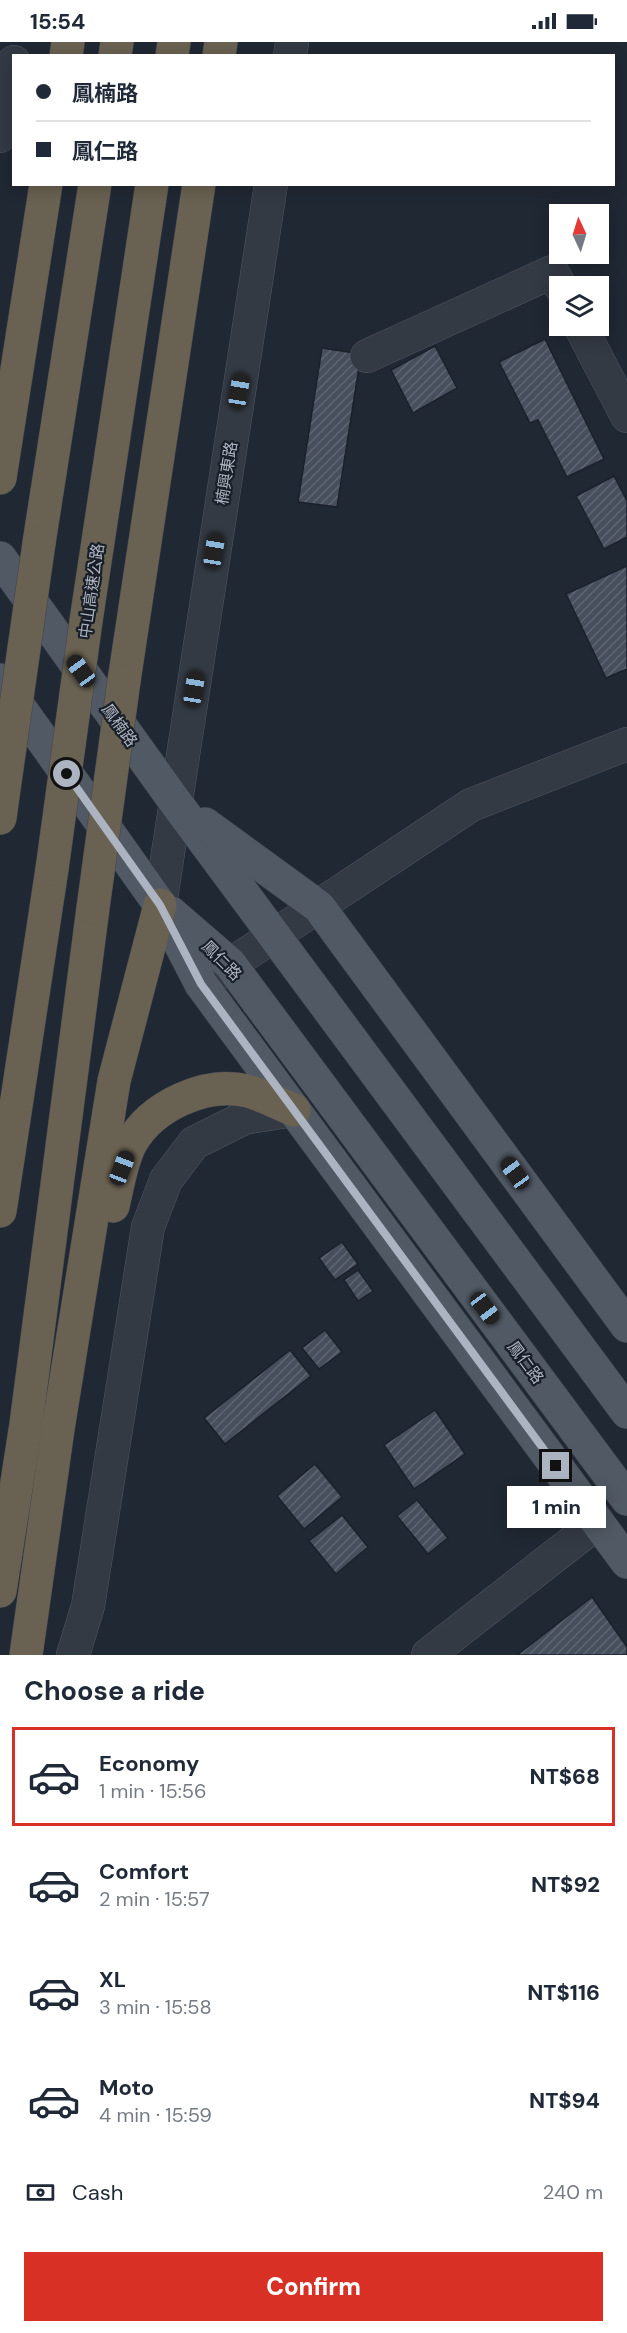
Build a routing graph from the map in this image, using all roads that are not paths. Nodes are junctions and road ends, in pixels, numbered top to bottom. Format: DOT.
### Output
graph roads {
  1 [pos="12,73"];
  2 [pos="0,136"];
  3 [pos="46,186"];
  4 [pos="94,186"];
  5 [pos="152,186"];
  6 [pos="200,186"];
  7 [pos="271,186"];
  8 [pos="554,276"];
  9 [pos="585,336"];
  10 [pos="367,356"];
  11 [pos="627,416"];
  12 [pos="0,478"];
  13 [pos="0,558"];
  14 [pos="0,680"];
  15 [pos="627,744"];
  16 [pos="176,803"];
  17 [pos="2,807"];
  18 [pos="160,905"];
  19 [pos="319,907"];
  20 [pos="276,936"];
  21 [pos="230,964"];
  22 [pos="201,984"];
  23 [pos="294,1110"];
  24 [pos="0,1211"];
  25 [pos="627,1326"];
  26 [pos="627,1412"];
  27 [pos="58,1428"];
  28 [pos="627,1499"];
  29 [pos="597,1522"];
  30 [pos="627,1562"];
  31 [pos="0,1591"];
  32 [pos="26,1655"];
  33 [pos="73,1655"];
  34 [pos="428,1655"];
  1 -- 2 [label="street"];
  3 -- 12 [label="highway"];
  4 -- 17 [label="highway, bridge"];
  5 -- 24 [label="highway, 中山高速公路, bridge"];
  6 -- 31 [label="highway, bridge"];
  7 -- 16 [label="street, 楠興東路"];
  8 -- 10 [label="street"];
  9 -- 11 [label="street"];
  13 -- 16 [label="main road, 鳳楠路"];
  14 -- 18 [label="main road"];
  15 -- 19 [label="street"];
  16 -- 18 [label="street, 楠興東路"];
  16 -- 19 [label="main road"];
  16 -- 20 [label="main road"];
  18 -- 21 [label="main road, 鳳仁路"];
  18 -- 22 [label="main road, 鳳仁路"];
  18 -- 27 [label="highway"];
  19 -- 20 [label="street"];
  19 -- 25 [label="main road"];
  20 -- 21 [label="street"];
  20 -- 26 [label="main road"];
  21 -- 22 [label="street"];
  21 -- 28 [label="main road, 鳳仁路"];
  22 -- 23 [label="main road, 鳳仁路"];
  23 -- 27 [label="highway"];
  23 -- 29 [label="main road, 鳳仁路"];
  23 -- 33 [label="street"];
  27 -- 32 [label="highway"];
  29 -- 30 [label="main road, 鳳仁路"];
  29 -- 34 [label="street"];
}
